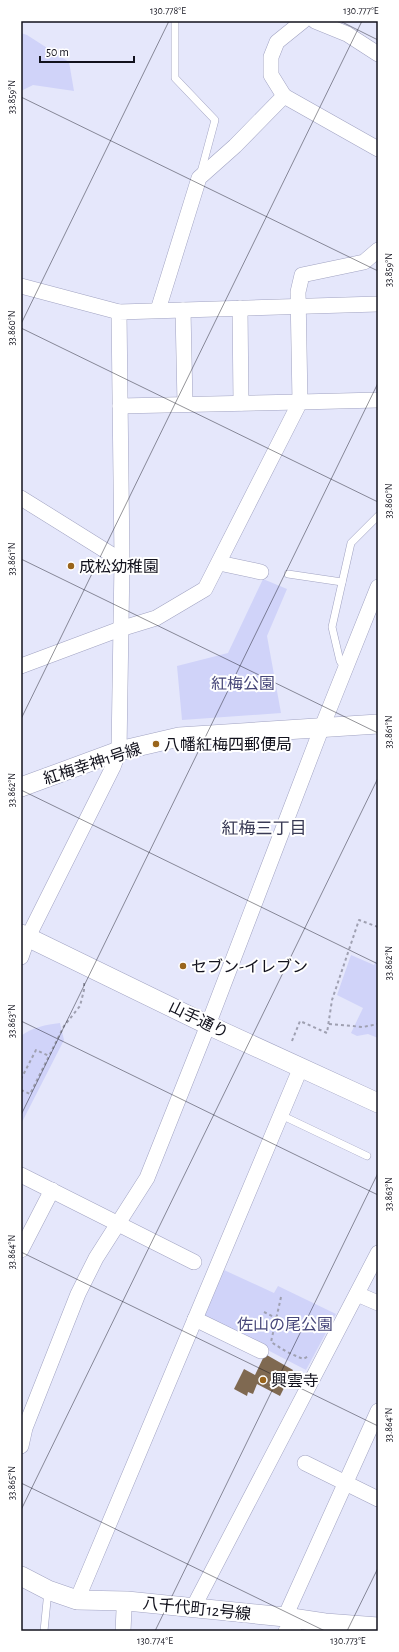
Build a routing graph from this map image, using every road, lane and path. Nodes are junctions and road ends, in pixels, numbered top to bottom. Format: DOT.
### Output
graph roads {
  1 [pos="175,21"];
  2 [pos="303,21"];
  3 [pos="315,21"];
  4 [pos="378,54"];
  5 [pos="284,96"];
  6 [pos="378,149"];
  7 [pos="199,178"];
  8 [pos="378,250"];
  9 [pos="21,286"];
  10 [pos="378,304"];
  11 [pos="299,306"];
  12 [pos="240,308"];
  13 [pos="158,310"];
  14 [pos="183,310"];
  15 [pos="119,312"];
  16 [pos="378,400"];
  17 [pos="300,402"];
  18 [pos="241,403"];
  19 [pos="185,404"];
  20 [pos="120,406"];
  21 [pos="21,498"];
  22 [pos="378,516"];
  23 [pos="122,561"];
  24 [pos="219,563"];
  25 [pos="261,572"];
  26 [pos="288,574"];
  27 [pos="342,582"];
  28 [pos="378,587"];
  29 [pos="120,629"];
  30 [pos="21,666"];
  31 [pos="345,669"];
  32 [pos="378,724"];
  33 [pos="322,727"];
  34 [pos="119,751"];
  35 [pos="21,787"];
  36 [pos="378,927"];
  37 [pos="24,936"];
  38 [pos="21,957"];
  39 [pos="84,979"];
  40 [pos="328,1024"];
  41 [pos="378,1024"];
  42 [pos="208,1025"];
  43 [pos="292,1041"];
  44 [pos="49,1056"];
  45 [pos="301,1067"];
  46 [pos="21,1079"];
  47 [pos="21,1090"];
  48 [pos="378,1103"];
  49 [pos="281,1115"];
  50 [pos="367,1156"];
  51 [pos="21,1175"];
  52 [pos="52,1190"];
  53 [pos="117,1223"];
  54 [pos="21,1250"];
  55 [pos="378,1253"];
  56 [pos="194,1262"];
  57 [pos="357,1294"];
  58 [pos="281,1297"];
  59 [pos="378,1303"];
  60 [pos="264,1312"];
  61 [pos="276,1318"];
  62 [pos="195,1319"];
  63 [pos="313,1350"];
  64 [pos="261,1351"];
  65 [pos="378,1411"];
  66 [pos="23,1427"];
  67 [pos="21,1446"];
  68 [pos="305,1463"];
  69 [pos="345,1484"];
  70 [pos="378,1499"];
  71 [pos="21,1576"];
  72 [pos="48,1590"];
  73 [pos="77,1600"];
  74 [pos="127,1601"];
  75 [pos="193,1608"];
  76 [pos="290,1625"];
  77 [pos="378,1627"];
  78 [pos="44,1631"];
  79 [pos="124,1631"];
  1 -- 7 [label="lane"];
  2 -- 5 [label="street"];
  3 -- 4 [label="street"];
  5 -- 6 [label="street"];
  5 -- 7 [label="street"];
  7 -- 13 [label="street"];
  8 -- 11 [label="street"];
  9 -- 15 [label="street"];
  10 -- 11 [label="street"];
  11 -- 12 [label="street"];
  11 -- 17 [label="street"];
  12 -- 14 [label="street"];
  12 -- 18 [label="street"];
  13 -- 14 [label="street"];
  13 -- 15 [label="street"];
  14 -- 19 [label="street"];
  15 -- 20 [label="street"];
  16 -- 17 [label="street"];
  17 -- 18 [label="street"];
  17 -- 24 [label="street"];
  18 -- 19 [label="street"];
  19 -- 20 [label="street"];
  20 -- 23 [label="street"];
  21 -- 23 [label="street"];
  22 -- 27 [label="lane"];
  23 -- 29 [label="street"];
  24 -- 25 [label="street"];
  24 -- 29 [label="street"];
  26 -- 27 [label="lane"];
  27 -- 31 [label="lane"];
  28 -- 31 [label="street"];
  29 -- 30 [label="street"];
  29 -- 34 [label="street"];
  31 -- 33 [label="street"];
  32 -- 33 [label="street, 紅梅幸神1号線"];
  33 -- 34 [label="street, 紅梅幸神1号線"];
  33 -- 42 [label="street"];
  34 -- 35 [label="street, 紅梅幸神1号線"];
  34 -- 37 [label="street"];
  36 -- 40 [label="path"];
  37 -- 38 [label="street"];
  37 -- 42 [label="street, 山手通り"];
  39 -- 44 [label="path"];
  40 -- 41 [label="path"];
  40 -- 43 [label="path"];
  42 -- 45 [label="street, 山手通り"];
  42 -- 53 [label="street"];
  44 -- 46 [label="path"];
  44 -- 47 [label="path"];
  45 -- 48 [label="street, 山手通り"];
  45 -- 49 [label="street"];
  49 -- 50 [label="lane"];
  49 -- 62 [label="street"];
  51 -- 52 [label="street"];
  52 -- 53 [label="street"];
  52 -- 54 [label="street"];
  53 -- 56 [label="street"];
  53 -- 66 [label="street"];
  55 -- 57 [label="street"];
  57 -- 59 [label="street"];
  57 -- 75 [label="street"];
  58 -- 61 [label="path"];
  60 -- 61 [label="path"];
  61 -- 63 [label="path"];
  62 -- 64 [label="street"];
  62 -- 73 [label="street"];
  65 -- 69 [label="street"];
  66 -- 67 [label="street"];
  68 -- 69 [label="street"];
  69 -- 70 [label="street"];
  69 -- 76 [label="street"];
  71 -- 72 [label="street, 八千代町12号線"];
  72 -- 73 [label="street, 八千代町12号線"];
  72 -- 78 [label="lane"];
  73 -- 74 [label="street, 八千代町12号線"];
  74 -- 75 [label="street, 八千代町12号線"];
  74 -- 79 [label="street"];
  75 -- 76 [label="street, 八千代町12号線"];
  76 -- 77 [label="street, 八千代町12号線"];
}
